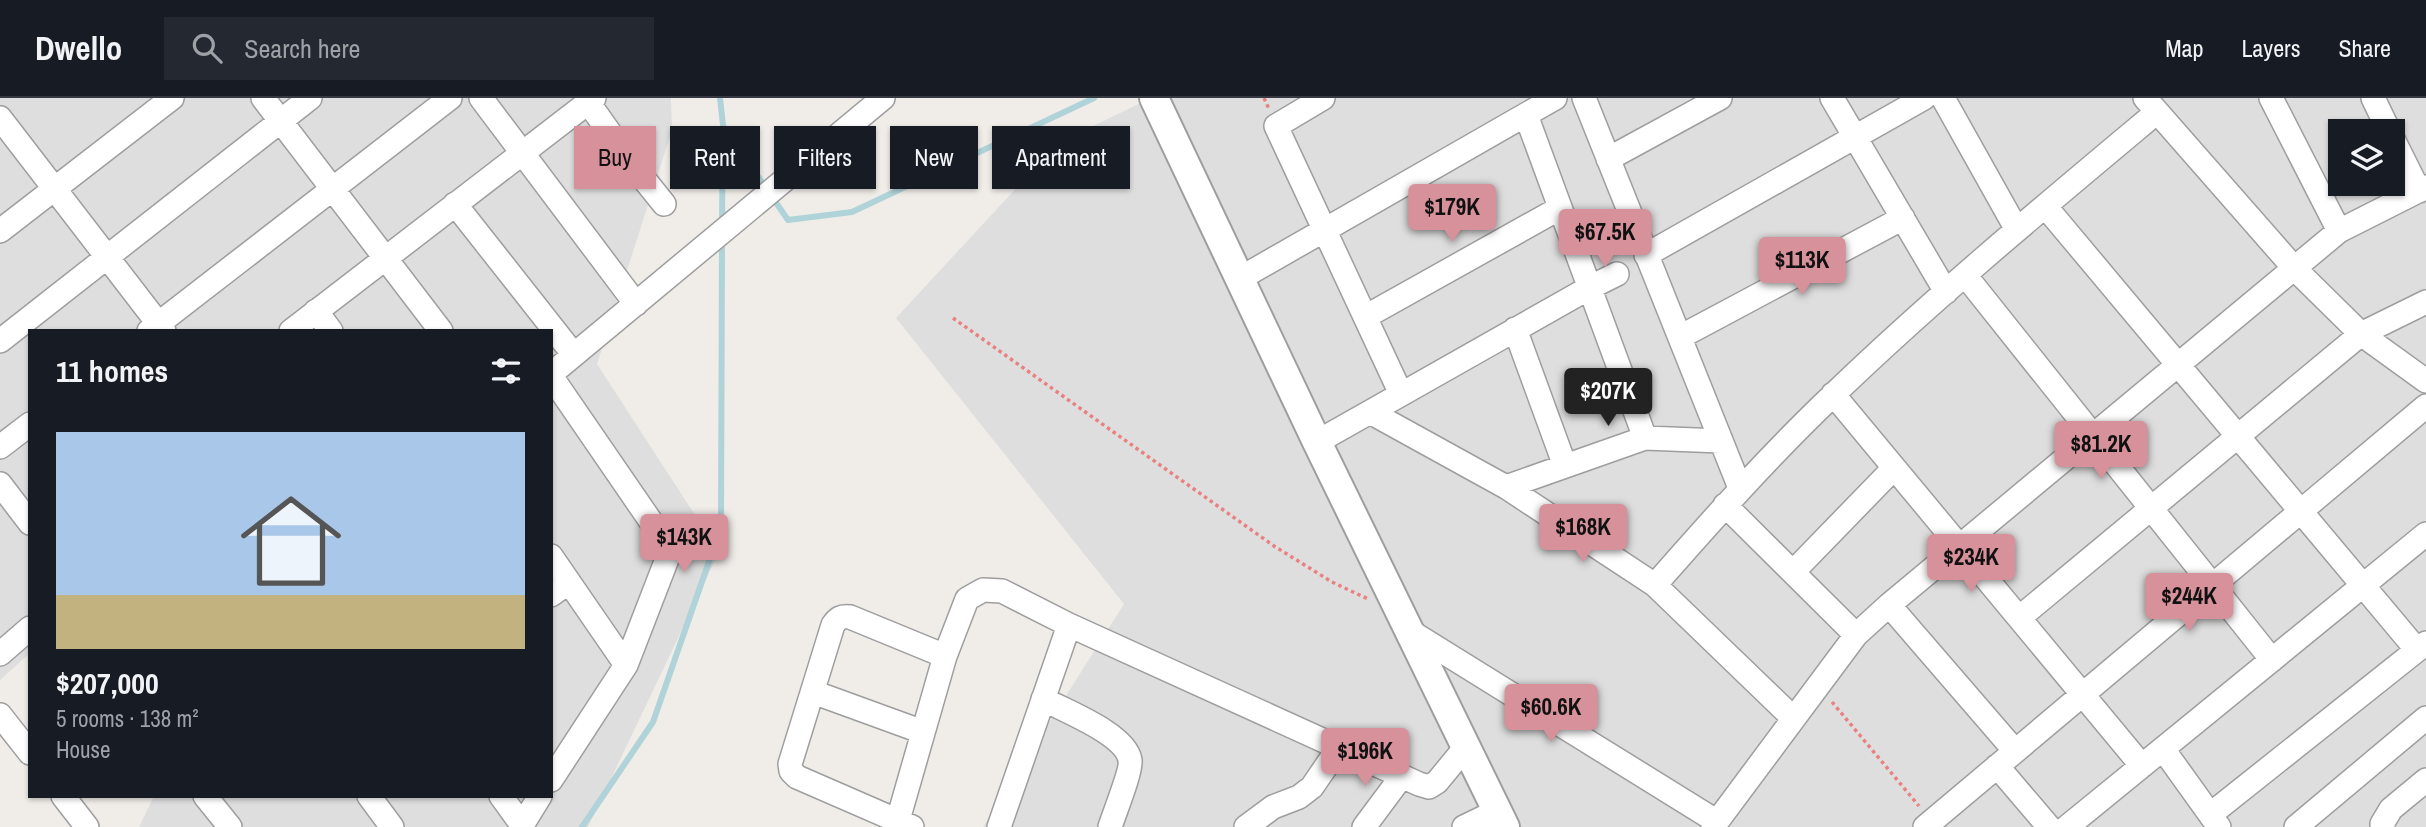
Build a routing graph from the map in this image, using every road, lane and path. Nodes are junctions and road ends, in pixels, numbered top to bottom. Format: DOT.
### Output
graph roads {
  1 [pos="172,98"];
  2 [pos="263,98"];
  3 [pos="310,98"];
  4 [pos="450,98"];
  5 [pos="481,98"];
  6 [pos="1154,98"];
  7 [pos="1323,98"];
  8 [pos="1555,98"];
  9 [pos="1584,98"];
  10 [pos="1720,98"];
  11 [pos="1832,98"];
  12 [pos="1924,98"];
  13 [pos="1943,98"];
  14 [pos="2271,98"];
  15 [pos="2373,98"];
  16 [pos="591,100"];
  17 [pos="875,101"];
  18 [pos="2151,105"];
  19 [pos="1526,115"];
  20 [pos="0,118"];
  21 [pos="2383,119"];
  22 [pos="281,121"];
  23 [pos="1855,137"];
  24 [pos="523,153"];
  25 [pos="1608,159"];
  26 [pos="2405,160"];
  27 [pos="332,189"];
  28 [pos="2422,189"];
  29 [pos="53,190"];
  30 [pos="455,204"];
  31 [pos="664,204"];
  32 [pos="2045,206"];
  33 [pos="1560,208"];
  34 [pos="1903,219"];
  35 [pos="1324,230"];
  36 [pos="2017,230"];
  37 [pos="0,231"];
  38 [pos="2339,231"];
  39 [pos="1646,255"];
  40 [pos="107,258"];
  41 [pos="386,258"];
  42 [pos="2295,269"];
  43 [pos="1617,274"];
  44 [pos="1965,275"];
  45 [pos="1239,279"];
  46 [pos="1589,288"];
  47 [pos="1946,292"];
  48 [pos="2426,302"];
  49 [pos="636,304"];
  50 [pos="316,311"];
  51 [pos="1366,317"];
  52 [pos="953,318"];
  53 [pos="157,328"];
  54 [pos="294,329"];
  55 [pos="330,329"];
  56 [pos="439,329"];
  57 [pos="1515,329"];
  58 [pos="2361,334"];
  59 [pos="1680,337"];
  60 [pos="0,341"];
  61 [pos="574,355"];
  62 [pos="2178,364"];
  63 [pos="553,373"];
  64 [pos="553,378"];
  65 [pos="2426,381"];
  66 [pos="1401,394"];
  67 [pos="1833,394"];
  68 [pos="2426,406"];
  69 [pos="1370,412"];
  70 [pos="28,426"];
  71 [pos="2092,435"];
  72 [pos="2238,436"];
  73 [pos="1645,438"];
  74 [pos="1721,441"];
  75 [pos="1317,442"];
  76 [pos="0,447"];
  77 [pos="1565,466"];
  78 [pos="1894,468"];
  79 [pos="0,484"];
  80 [pos="1506,487"];
  81 [pos="1733,497"];
  82 [pos="2151,508"];
  83 [pos="2301,511"];
  84 [pos="28,520"];
  85 [pos="2426,534"];
  86 [pos="1959,546"];
  87 [pos="553,563"];
  88 [pos="1793,572"];
  89 [pos="1655,585"];
  90 [pos="2212,585"];
  91 [pos="2363,585"];
  92 [pos="560,588"];
  93 [pos="1889,605"];
  94 [pos="2019,618"];
  95 [pos="1405,622"];
  96 [pos="1069,625"];
  97 [pos="28,630"];
  98 [pos="1856,635"];
  99 [pos="2422,646"];
  100 [pos="0,654"];
  101 [pos="945,656"];
  102 [pos="2272,660"];
  103 [pos="625,665"];
  104 [pos="1818,686"];
  105 [pos="813,692"];
  106 [pos="2082,695"];
  107 [pos="1044,699"];
  108 [pos="0,715"];
  109 [pos="1793,718"];
  110 [pos="2426,718"];
  111 [pos="923,732"];
  112 [pos="1339,746"];
  113 [pos="1465,748"];
  114 [pos="2163,749"];
  115 [pos="28,750"];
  116 [pos="2015,751"];
  117 [pos="1997,766"];
  118 [pos="2142,766"];
  119 [pos="1402,776"];
  120 [pos="553,777"];
  121 [pos="2426,780"];
  122 [pos="65,798"];
  123 [pos="207,798"];
  124 [pos="370,798"];
  125 [pos="502,798"];
  126 [pos="539,798"];
  127 [pos="1501,819"];
  128 [pos="2215,821"];
  129 [pos="905,824"];
  130 [pos="1715,824"];
  131 [pos="1928,824"];
  132 [pos="521,826"];
  133 [pos="2072,826"];
  134 [pos="87,827"];
  135 [pos="230,827"];
  136 [pos="392,827"];
  137 [pos="999,827"];
  138 [pos="1110,827"];
  139 [pos="1246,827"];
  140 [pos="1364,827"];
  141 [pos="1464,827"];
  142 [pos="2049,827"];
  143 [pos="2296,827"];
  144 [pos="2383,827"];
  1 -- 29 [label="street"];
  2 -- 22 [label="street"];
  3 -- 22 [label="street"];
  4 -- 27 [label="street"];
  5 -- 24 [label="street"];
  6 -- 45 [label="street"];
  7 -- 35 [label="street"];
  8 -- 19 [label="street"];
  9 -- 25 [label="street"];
  10 -- 25 [label="street"];
  11 -- 23 [label="street"];
  12 -- 23 [label="street"];
  13 -- 36 [label="street"];
  14 -- 38 [label="street"];
  15 -- 21 [label="street"];
  16 -- 24 [label="street"];
  16 -- 31 [label="street"];
  17 -- 49 [label="street"];
  18 -- 32 [label="street"];
  18 -- 42 [label="street"];
  19 -- 33 [label="street"];
  19 -- 35 [label="street"];
  20 -- 29 [label="street"];
  22 -- 27 [label="street"];
  22 -- 40 [label="street"];
  23 -- 34 [label="street"];
  23 -- 39 [label="street"];
  24 -- 30 [label="street"];
  24 -- 49 [label="street"];
  25 -- 39 [label="street"];
  26 -- 28 [label="street"];
  27 -- 41 [label="street"];
  27 -- 53 [label="street"];
  28 -- 38 [label="street"];
  29 -- 37 [label="street"];
  29 -- 40 [label="street"];
  30 -- 41 [label="street"];
  30 -- 61 [label="street"];
  32 -- 36 [label="street"];
  32 -- 62 [label="street"];
  33 -- 46 [label="street"];
  33 -- 51 [label="street"];
  34 -- 47 [label="street"];
  34 -- 59 [label="street"];
  35 -- 45 [label="street"];
  35 -- 51 [label="street"];
  36 -- 44 [label="street"];
  38 -- 42 [label="street"];
  39 -- 59 [label="street"];
  40 -- 53 [label="street"];
  40 -- 60 [label="street"];
  41 -- 50 [label="street"];
  41 -- 56 [label="street"];
  42 -- 58 [label="street"];
  42 -- 62 [label="street"];
  43 -- 46 [label="street"];
  44 -- 47 [label="street"];
  44 -- 71 [label="street"];
  45 -- 75 [label="street"];
  46 -- 57 [label="street"];
  46 -- 73 [label="street"];
  47 -- 67 [label="street"];
  48 -- 58 [label="street"];
  49 -- 61 [label="street"];
  50 -- 54 [label="street"];
  50 -- 55 [label="street"];
  51 -- 66 [label="street"];
  52 -- 95 [label="path"];
  57 -- 66 [label="street"];
  57 -- 77 [label="street"];
  58 -- 65 [label="street"];
  58 -- 72 [label="street"];
  59 -- 74 [label="street"];
  61 -- 63 [label="street"];
  62 -- 71 [label="street"];
  62 -- 72 [label="street"];
  64 -- 103 [label="street"];
  66 -- 69 [label="street"];
  67 -- 78 [label="street"];
  67 -- 81 [label="street"];
  68 -- 83 [label="street"];
  69 -- 75 [label="street"];
  69 -- 80 [label="street"];
  70 -- 76 [label="street"];
  71 -- 82 [label="street"];
  71 -- 86 [label="street"];
  72 -- 82 [label="street"];
  72 -- 83 [label="street"];
  73 -- 74 [label="street"];
  73 -- 77 [label="street"];
  74 -- 81 [label="street"];
  75 -- 95 [label="street"];
  77 -- 80 [label="street"];
  78 -- 86 [label="street"];
  78 -- 88 [label="street"];
  79 -- 84 [label="street"];
  80 -- 89 [label="street"];
  81 -- 88 [label="street"];
  81 -- 89 [label="street"];
  82 -- 90 [label="street"];
  82 -- 94 [label="street"];
  83 -- 90 [label="street"];
  83 -- 91 [label="street"];
  85 -- 91 [label="street"];
  86 -- 93 [label="street"];
  86 -- 94 [label="street"];
  87 -- 92 [label="street"];
  88 -- 98 [label="street"];
  89 -- 109 [label="street"];
  90 -- 102 [label="street"];
  90 -- 106 [label="street"];
  91 -- 99 [label="street"];
  91 -- 102 [label="street"];
  92 -- 103 [label="street"];
  93 -- 98 [label="street"];
  93 -- 116 [label="street"];
  94 -- 106 [label="street"];
  95 -- 113 [label="street"];
  95 -- 130 [label="street"];
  96 -- 101 [label="street"];
  96 -- 107 [label="street"];
  96 -- 112 [label="street"];
  97 -- 100 [label="street"];
  98 -- 104 [label="street"];
  99 -- 128 [label="street"];
  101 -- 105 [label="street"];
  101 -- 111 [label="street"];
  102 -- 114 [label="street"];
  103 -- 120 [label="street"];
  104 -- 109 [label="street"];
  104 -- 131 [label="path"];
  105 -- 111 [label="street"];
  105 -- 129 [label="street"];
  106 -- 116 [label="street"];
  106 -- 118 [label="street"];
  107 -- 137 [label="street"];
  107 -- 138 [label="street"];
  108 -- 115 [label="street"];
  109 -- 130 [label="street"];
  110 -- 143 [label="street"];
  111 -- 129 [label="street"];
  112 -- 119 [label="street"];
  112 -- 139 [label="street"];
  113 -- 119 [label="street"];
  113 -- 127 [label="street"];
  114 -- 118 [label="street"];
  114 -- 128 [label="street"];
  116 -- 117 [label="street"];
  117 -- 131 [label="street"];
  117 -- 142 [label="street"];
  118 -- 133 [label="street"];
  119 -- 140 [label="street"];
  121 -- 144 [label="street"];
  122 -- 134 [label="street"];
  123 -- 135 [label="street"];
  124 -- 136 [label="street"];
  125 -- 132 [label="street"];
  126 -- 132 [label="street"];
  127 -- 141 [label="street"];
}
